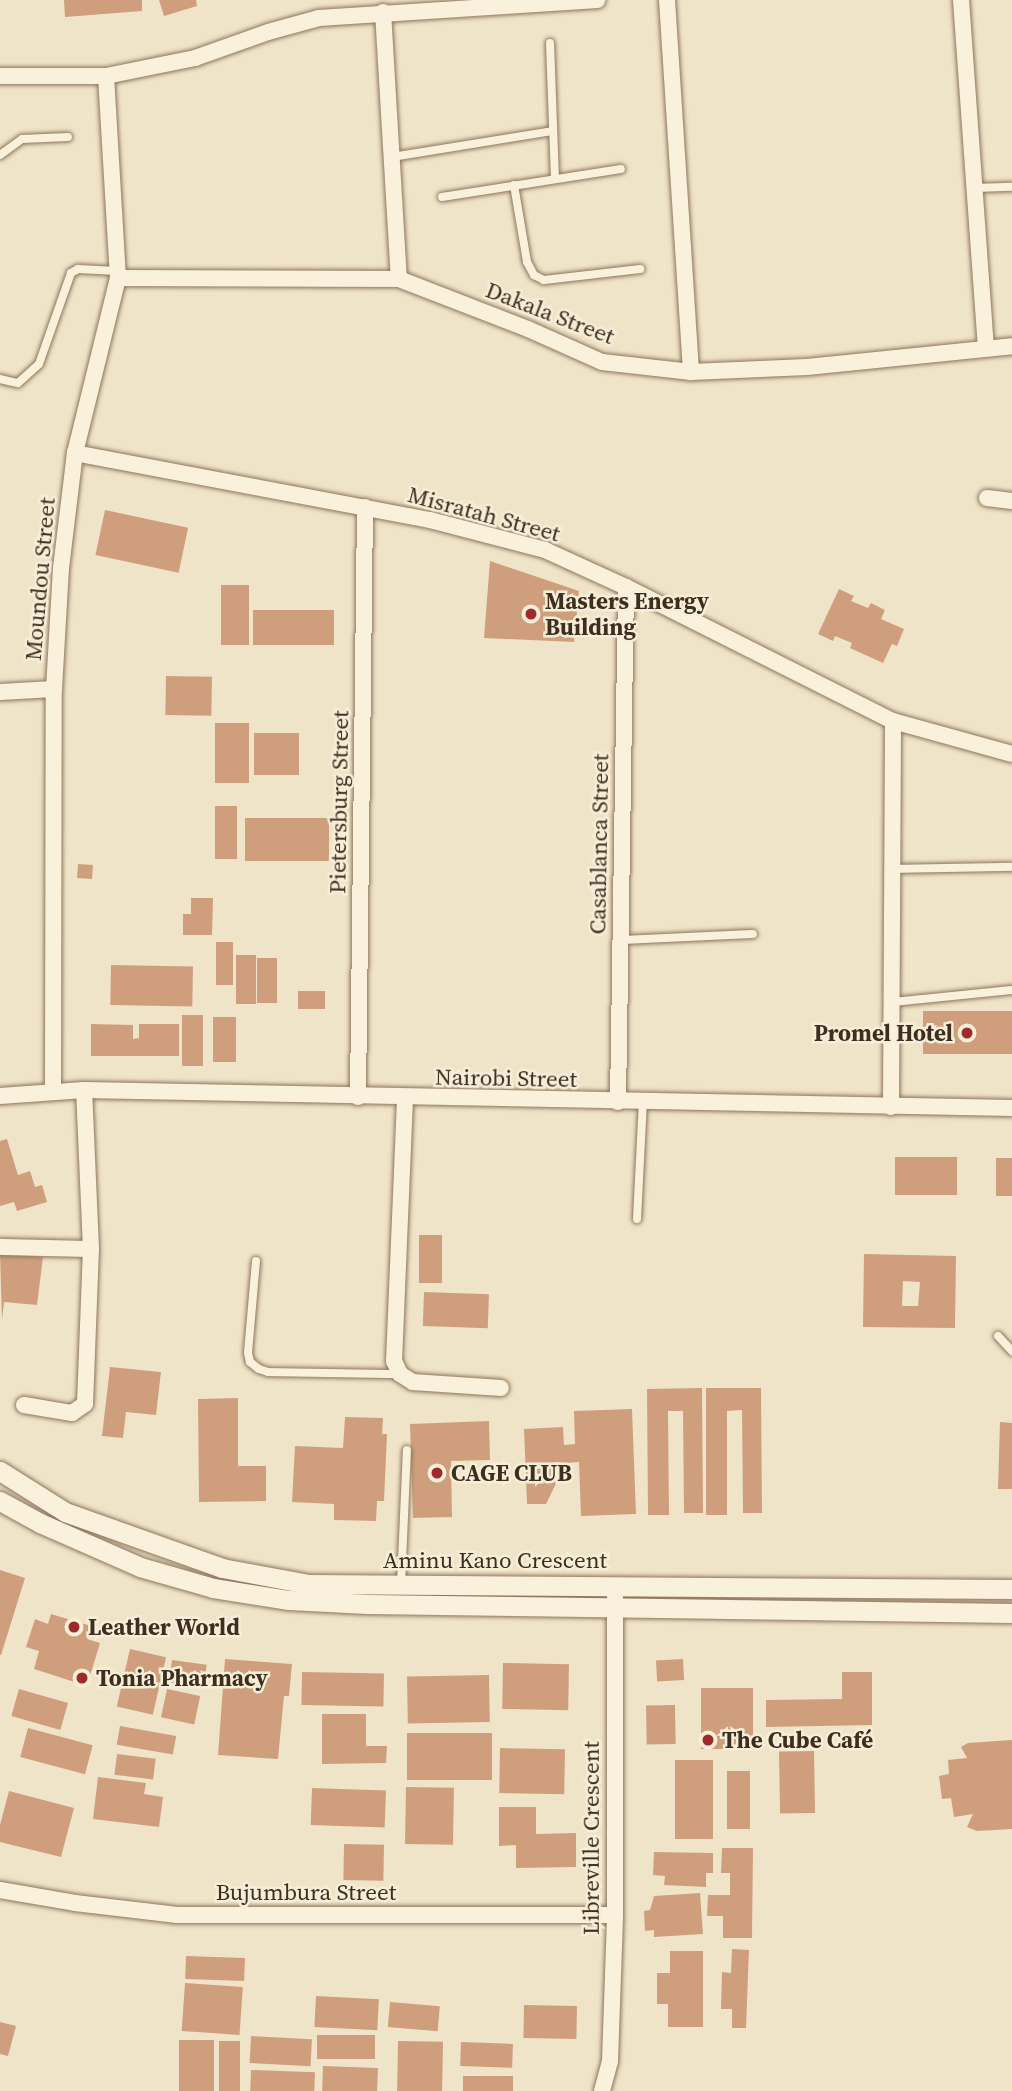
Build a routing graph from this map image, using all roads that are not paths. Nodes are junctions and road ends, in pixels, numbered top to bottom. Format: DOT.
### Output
graph roads {
  1 [pos="597,0"];
  2 [pos="667,0"];
  3 [pos="961,0"];
  4 [pos="383,12"];
  5 [pos="550,43"];
  6 [pos="0,76"];
  7 [pos="106,76"];
  8 [pos="552,131"];
  9 [pos="68,137"];
  10 [pos="0,155"];
  11 [pos="392,157"];
  12 [pos="621,169"];
  13 [pos="555,179"];
  14 [pos="514,186"];
  15 [pos="1012,187"];
  16 [pos="974,188"];
  17 [pos="442,197"];
  18 [pos="640,269"];
  19 [pos="118,275"];
  20 [pos="399,279"];
  21 [pos="1012,346"];
  22 [pos="986,348"];
  23 [pos="691,372"];
  24 [pos="0,379"];
  25 [pos="75,453"];
  26 [pos="987,498"];
  27 [pos="1012,501"];
  28 [pos="365,508"];
  29 [pos="626,586"];
  30 [pos="54,690"];
  31 [pos="0,692"];
  32 [pos="893,721"];
  33 [pos="1012,754"];
  34 [pos="1012,867"];
  35 [pos="892,869"];
  36 [pos="753,934"];
  37 [pos="621,940"];
  38 [pos="1012,990"];
  39 [pos="892,1002"];
  40 [pos="84,1090"];
  41 [pos="54,1091"];
  42 [pos="0,1096"];
  43 [pos="358,1097"];
  44 [pos="405,1099"];
  45 [pos="618,1102"];
  46 [pos="643,1102"];
  47 [pos="891,1107"];
  48 [pos="1012,1108"];
  49 [pos="637,1219"];
  50 [pos="0,1247"];
  51 [pos="91,1249"];
  52 [pos="256,1261"];
  53 [pos="999,1336"];
  54 [pos="1012,1351"];
  55 [pos="400,1374"];
  56 [pos="501,1388"];
  57 [pos="24,1405"];
  58 [pos="407,1451"];
  59 [pos="0,1471"];
  60 [pos="0,1501"];
  61 [pos="614,1584"];
  62 [pos="401,1585"];
  63 [pos="1012,1589"];
  64 [pos="615,1607"];
  65 [pos="1012,1614"];
  66 [pos="0,1890"];
  67 [pos="615,1915"];
  68 [pos="602,2091"];
  1 -- 4 [label="street"];
  2 -- 23 [label="street"];
  3 -- 16 [label="street"];
  4 -- 7 [label="street"];
  4 -- 11 [label="street"];
  5 -- 8 [label="lane"];
  6 -- 7 [label="street"];
  7 -- 19 [label="street, Moundou Street"];
  8 -- 11 [label="lane"];
  8 -- 13 [label="lane"];
  9 -- 10 [label="lane"];
  11 -- 20 [label="street"];
  12 -- 13 [label="lane"];
  13 -- 14 [label="lane"];
  14 -- 17 [label="lane"];
  14 -- 18 [label="lane"];
  15 -- 16 [label="lane"];
  16 -- 22 [label="street"];
  19 -- 20 [label="street, Dakala Street"];
  19 -- 24 [label="lane"];
  19 -- 25 [label="street, Moundou Street"];
  20 -- 23 [label="street, Dakala Street"];
  21 -- 22 [label="street, Dakala Street"];
  22 -- 23 [label="street, Dakala Street"];
  25 -- 28 [label="street, Misratah Street"];
  25 -- 30 [label="street, Moundou Street"];
  26 -- 27 [label="street"];
  28 -- 29 [label="street, Misratah Street"];
  28 -- 43 [label="street, Pietersburg Street"];
  29 -- 32 [label="street, Misratah Street"];
  29 -- 37 [label="street, Casablanca Street"];
  30 -- 31 [label="street"];
  30 -- 41 [label="street, Moundou Street"];
  32 -- 33 [label="street, Misratah Street"];
  32 -- 35 [label="street"];
  34 -- 35 [label="lane"];
  35 -- 39 [label="street"];
  36 -- 37 [label="lane"];
  37 -- 45 [label="street, Casablanca Street"];
  38 -- 39 [label="lane"];
  39 -- 47 [label="street"];
  40 -- 41 [label="street, Nairobi Street"];
  40 -- 43 [label="street, Nairobi Street"];
  40 -- 51 [label="street"];
  41 -- 42 [label="street, Nairobi Street"];
  43 -- 44 [label="street, Nairobi Street"];
  44 -- 45 [label="street, Nairobi Street"];
  44 -- 55 [label="street"];
  45 -- 46 [label="street, Nairobi Street"];
  46 -- 47 [label="street, Nairobi Street"];
  46 -- 49 [label="lane"];
  47 -- 48 [label="street, Nairobi Street"];
  50 -- 51 [label="street"];
  51 -- 57 [label="street"];
  52 -- 55 [label="lane"];
  53 -- 54 [label="lane"];
  55 -- 56 [label="street"];
  58 -- 62 [label="lane"];
  59 -- 62 [label="street, Aminu Kano Crescent"];
  60 -- 64 [label="street"];
  61 -- 62 [label="street, Aminu Kano Crescent"];
  61 -- 63 [label="street, Aminu Kano Crescent"];
  61 -- 64 [label="street, Libreville Crescent"];
  64 -- 65 [label="street"];
  64 -- 67 [label="street, Libreville Crescent"];
  66 -- 67 [label="street, Bujumbura Street"];
  67 -- 68 [label="street, Libreville Crescent"];
}
